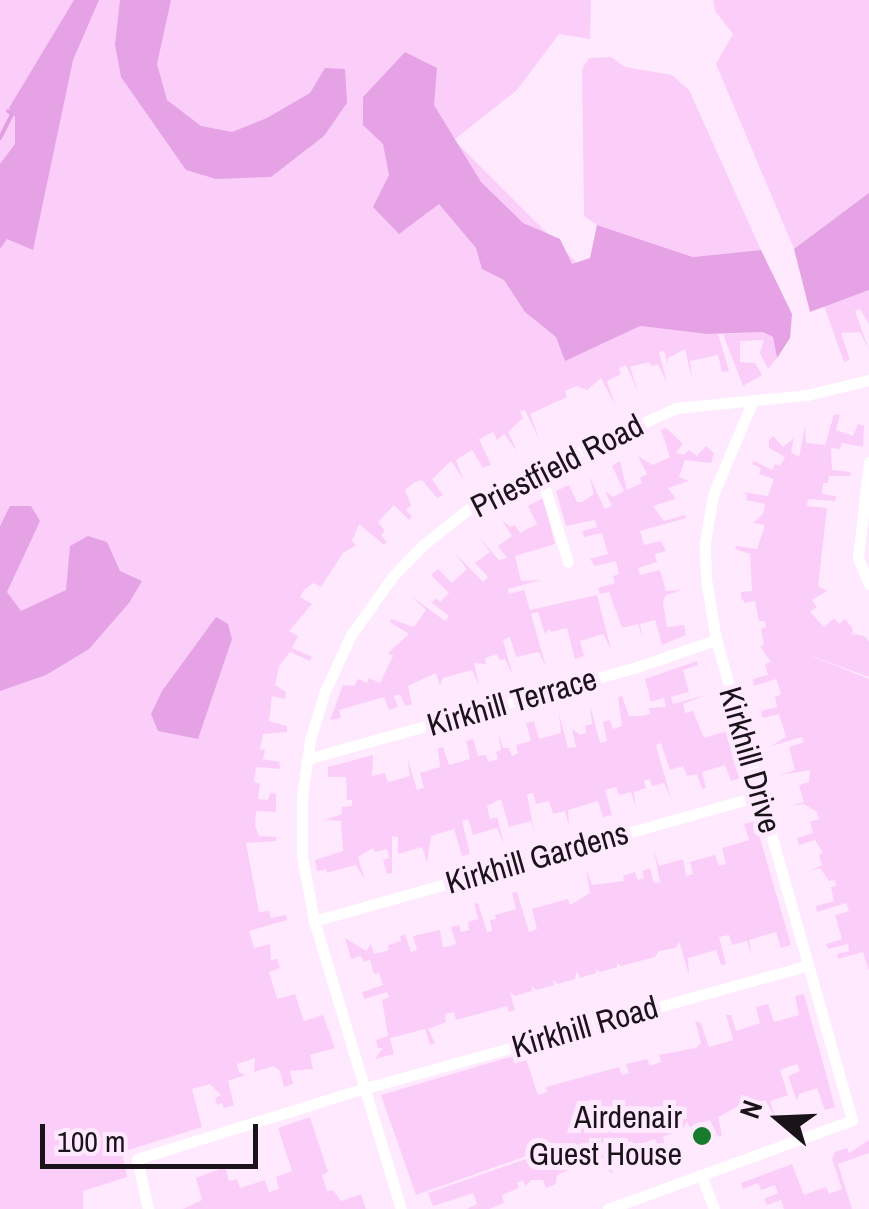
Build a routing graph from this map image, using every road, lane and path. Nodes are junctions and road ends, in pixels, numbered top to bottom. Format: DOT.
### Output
graph roads {
  1 [pos="869,380"];
  2 [pos="752,400"];
  3 [pos="869,462"];
  4 [pos="539,470"];
  5 [pos="568,562"];
  6 [pos="869,584"];
  7 [pos="716,640"];
  8 [pos="306,759"];
  9 [pos="761,794"];
  10 [pos="314,921"];
  11 [pos="808,965"];
  12 [pos="362,1089"];
  13 [pos="702,1175"];
  14 [pos="148,1209"];
  15 [pos="401,1209"];
  16 [pos="608,1209"];
  17 [pos="714,1209"];
  1 -- 2 [label="street, Priestfield Road"];
  2 -- 4 [label="street, Priestfield Road"];
  2 -- 7 [label="street, Kirkhill Drive"];
  3 -- 6 [label="street"];
  4 -- 5 [label="street"];
  4 -- 8 [label="street, Priestfield Road"];
  7 -- 8 [label="street, Kirkhill Terrace"];
  7 -- 9 [label="street, Kirkhill Drive"];
  8 -- 10 [label="street, Priestfield Road"];
  9 -- 10 [label="street, Kirkhill Gardens"];
  9 -- 11 [label="street, Kirkhill Drive"];
  10 -- 12 [label="street, Priestfield Road"];
  11 -- 12 [label="street, Kirkhill Road"];
  11 -- 13 [label="street, Kirkhill Drive"];
  12 -- 14 [label="street, Kirkhill Road"];
  12 -- 15 [label="street, Priestfield Road"];
  13 -- 16 [label="street"];
  13 -- 17 [label="street"];
}
